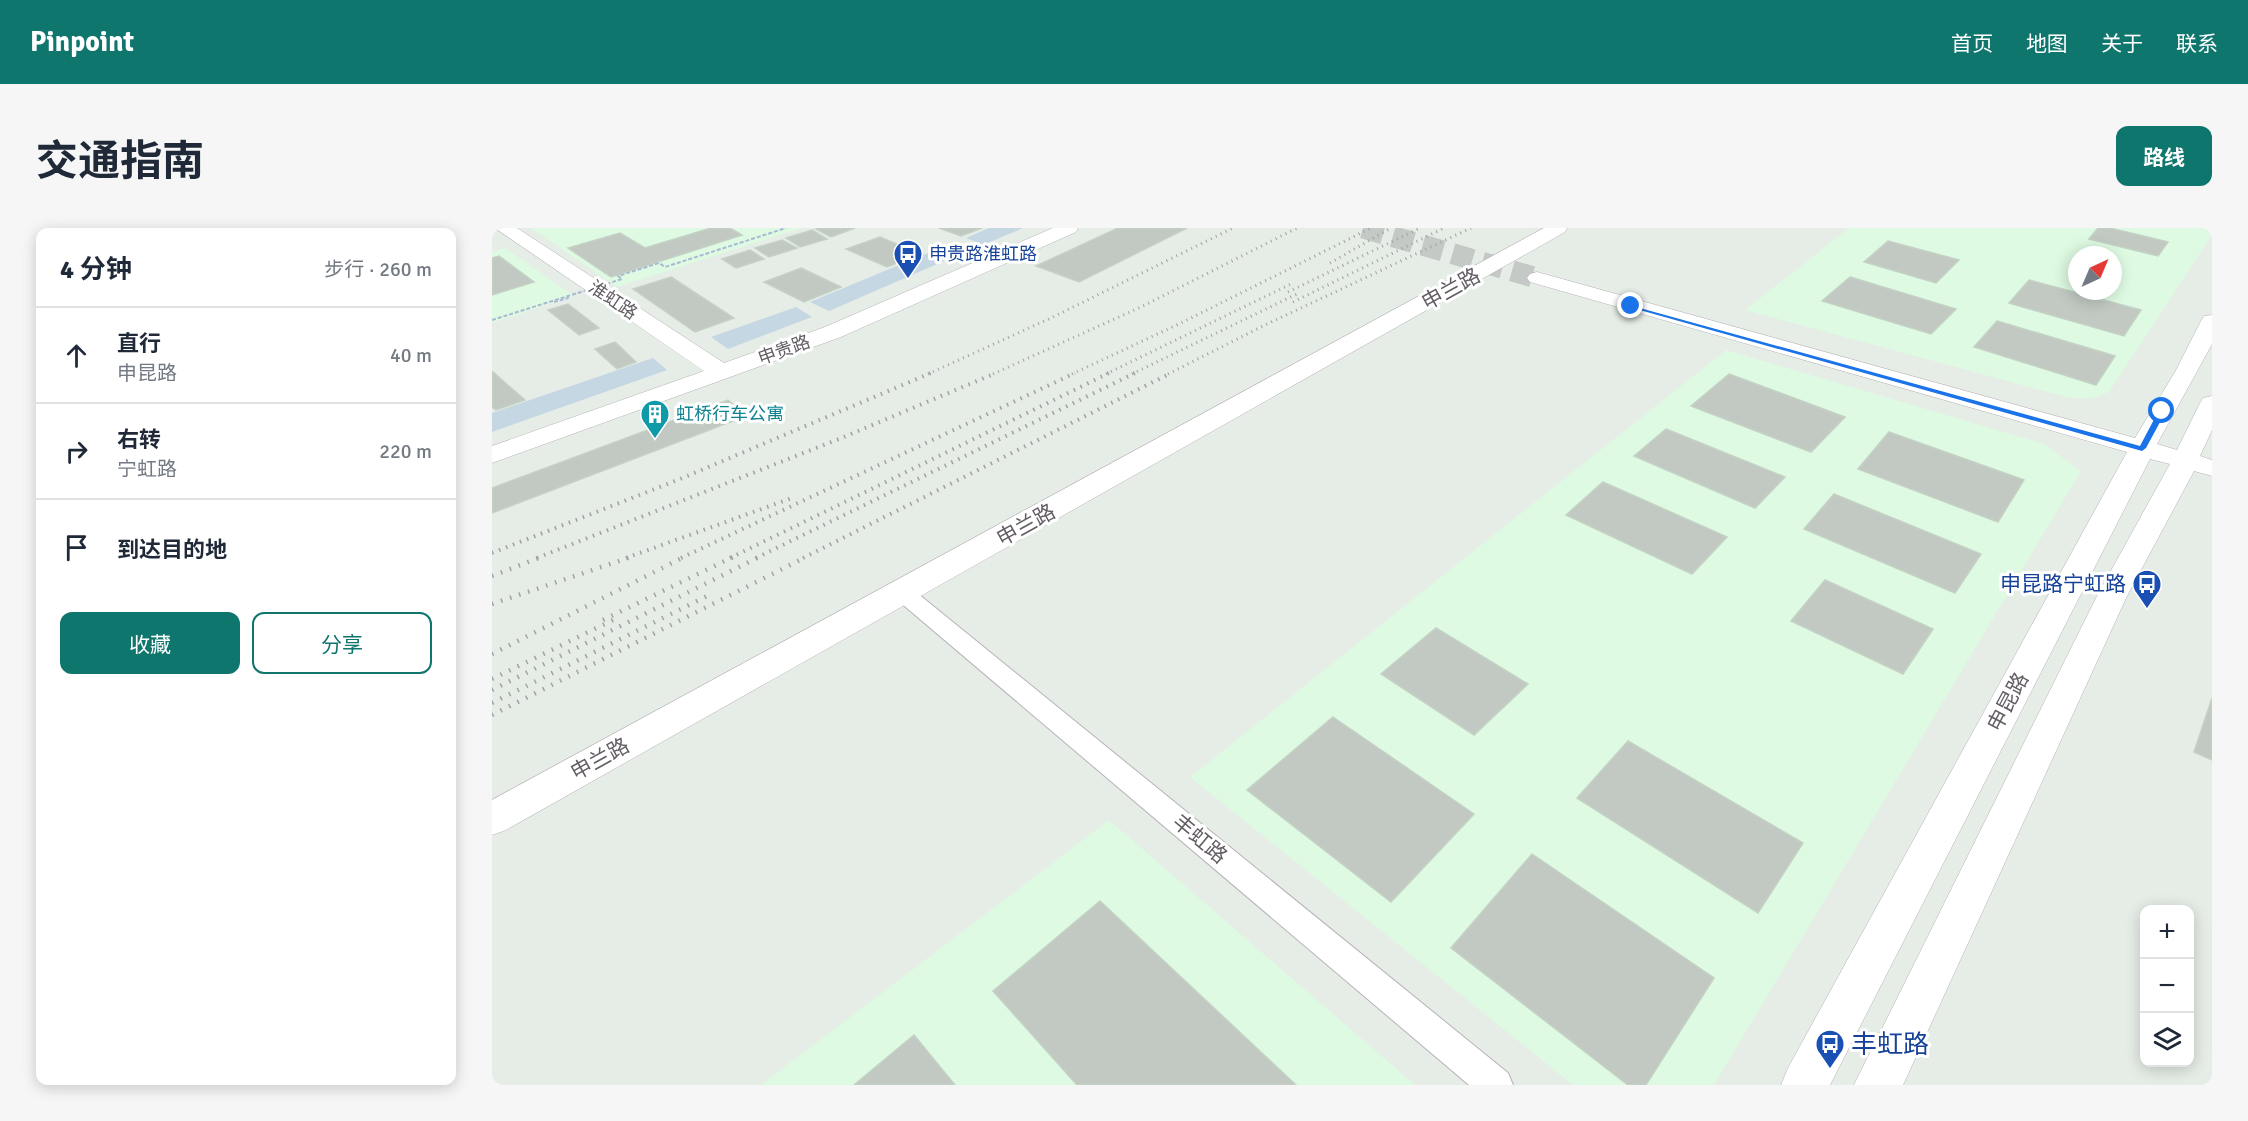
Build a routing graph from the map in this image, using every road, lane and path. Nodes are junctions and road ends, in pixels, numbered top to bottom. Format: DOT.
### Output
graph roads {
  1 [pos="504,228"];
  2 [pos="786,228"];
  3 [pos="1044,228"];
  4 [pos="1069,228"];
  5 [pos="1558,228"];
  6 [pos="1540,275"];
  7 [pos="594,287"];
  8 [pos="566,296"];
  9 [pos="554,302"];
  10 [pos="492,320"];
  11 [pos="2212,321"];
  12 [pos="715,368"];
  13 [pos="2212,403"];
  14 [pos="492,440"];
  15 [pos="2146,442"];
  16 [pos="492,455"];
  17 [pos="2200,456"];
  18 [pos="903,593"];
  19 [pos="492,819"];
  20 [pos="1496,1085"];
  21 [pos="1805,1085"];
  22 [pos="1878,1085"];
  1 -- 7 [label="main road, 淮虹路"];
  2 -- 7 [label="path, bridge"];
  3 -- 12 [label="main road, 申贵路"];
  4 -- 12 [label="main road, 申贵路"];
  5 -- 18 [label="main road, 申兰路"];
  6 -- 15 [label="main road"];
  7 -- 8 [label="path, bridge"];
  7 -- 12 [label="main road, 淮虹路"];
  8 -- 9 [label="path, bridge"];
  8 -- 10 [label="path, bridge"];
  11 -- 15 [label="main road, 申昆路"];
  12 -- 14 [label="main road, 申贵路"];
  12 -- 16 [label="main road, 申贵路"];
  13 -- 17 [label="main road"];
  15 -- 17 [label="main road"];
  15 -- 21 [label="main road, 申昆路"];
  17 -- 22 [label="main road"];
  18 -- 19 [label="main road, 申兰路"];
  18 -- 20 [label="street, 丰虹路"];
}
